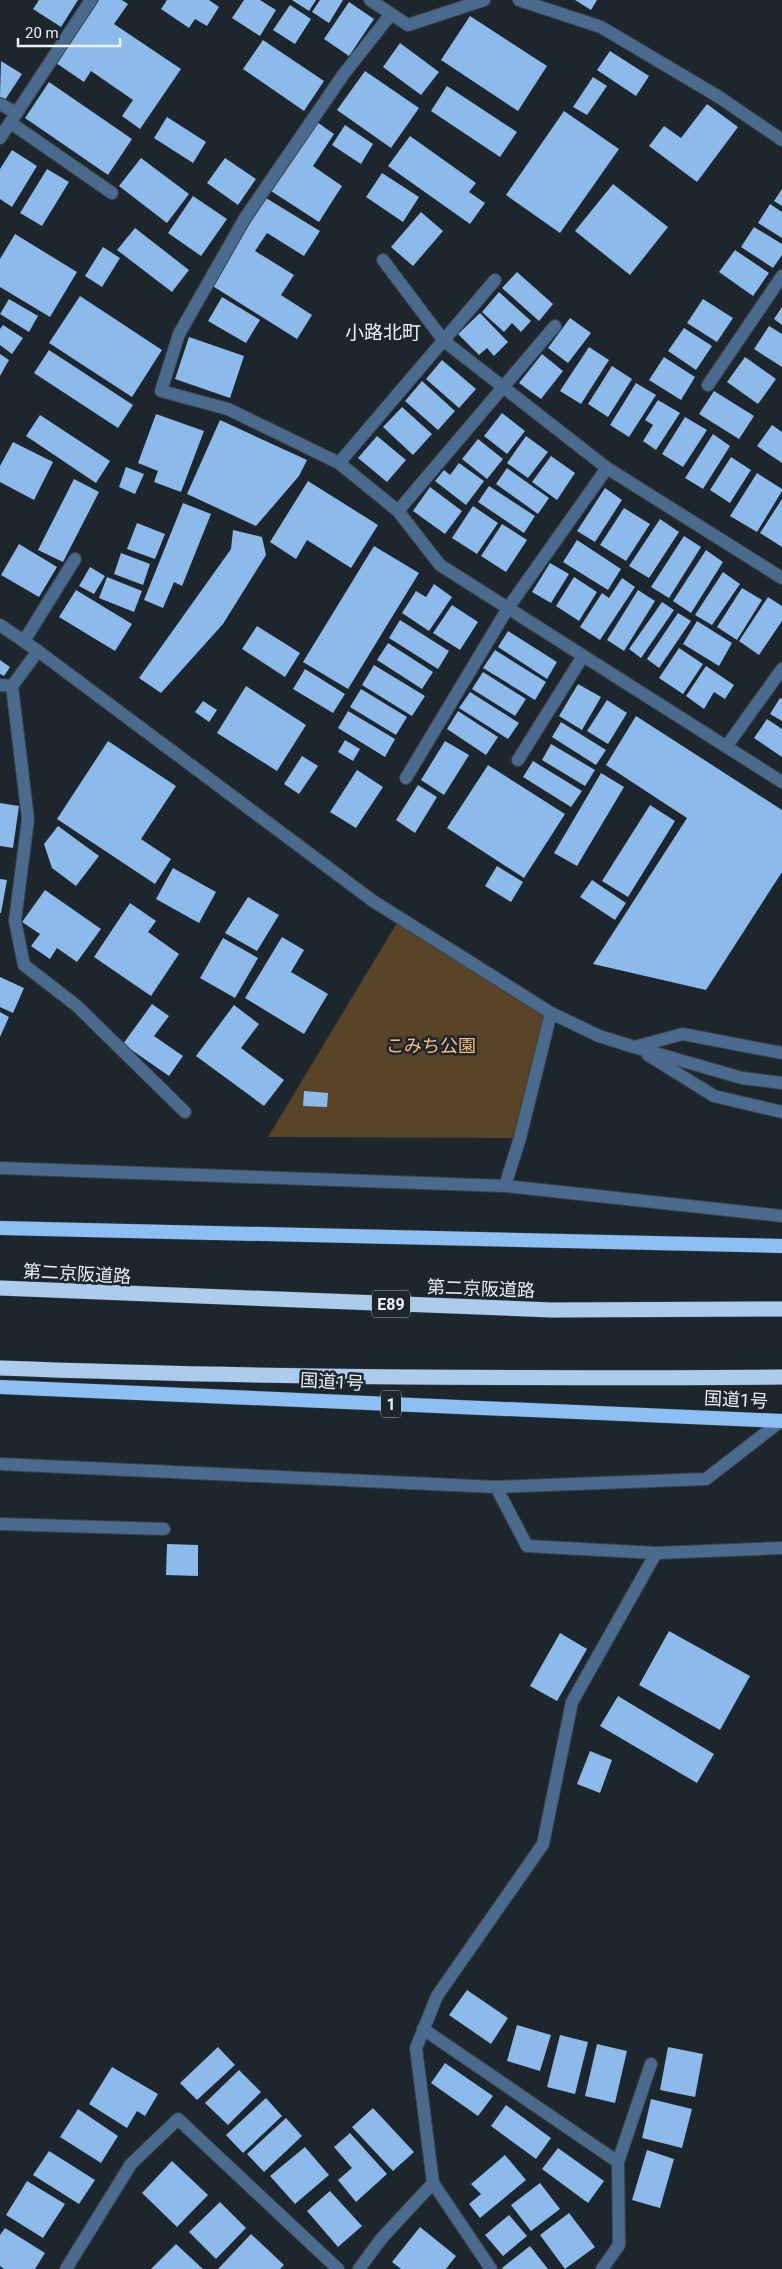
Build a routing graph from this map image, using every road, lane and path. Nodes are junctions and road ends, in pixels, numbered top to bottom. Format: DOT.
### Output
graph roads {
  1 [pos="91,0"];
  2 [pos="370,0"];
  3 [pos="484,0"];
  4 [pos="519,0"];
  5 [pos="391,14"];
  6 [pos="0,104"];
  7 [pos="14,118"];
  8 [pos="0,138"];
  9 [pos="782,140"];
  10 [pos="112,193"];
  11 [pos="383,260"];
  12 [pos="782,276"];
  13 [pos="495,280"];
  14 [pos="554,326"];
  15 [pos="444,341"];
  16 [pos="708,385"];
  17 [pos="504,388"];
  18 [pos="339,463"];
  19 [pos="607,468"];
  20 [pos="398,511"];
  21 [pos="75,559"];
  22 [pos="782,578"];
  23 [pos="508,608"];
  24 [pos="0,624"];
  25 [pos="24,641"];
  26 [pos="38,651"];
  27 [pos="583,656"];
  28 [pos="782,669"];
  29 [pos="6,686"];
  30 [pos="726,747"];
  31 [pos="518,760"];
  32 [pos="406,778"];
  33 [pos="782,782"];
  34 [pos="551,1013"];
  35 [pos="634,1047"];
  36 [pos="782,1052"];
  37 [pos="782,1083"];
  38 [pos="185,1112"];
  39 [pos="782,1112"];
  40 [pos="0,1168"];
  41 [pos="505,1186"];
  42 [pos="782,1216"];
  43 [pos="0,1228"];
  44 [pos="782,1246"];
  45 [pos="0,1288"];
  46 [pos="782,1309"];
  47 [pos="0,1368"];
  48 [pos="782,1377"];
  49 [pos="0,1387"];
  50 [pos="782,1421"];
  51 [pos="0,1464"];
  52 [pos="496,1487"];
  53 [pos="0,1524"];
  54 [pos="164,1529"];
  55 [pos="782,1548"];
  56 [pos="656,1552"];
  57 [pos="423,2029"];
  58 [pos="651,2064"];
  59 [pos="618,2162"];
  60 [pos="433,2183"];
  61 [pos="71,2267"];
  62 [pos="338,2269"];
  63 [pos="359,2269"];
  64 [pos="491,2269"];
  65 [pos="602,2269"];
  1 -- 7 [label="street"];
  2 -- 5 [label="street"];
  3 -- 5 [label="street"];
  4 -- 9 [label="street"];
  5 -- 18 [label="street"];
  6 -- 7 [label="street"];
  7 -- 8 [label="street"];
  7 -- 10 [label="street"];
  11 -- 15 [label="street"];
  12 -- 16 [label="street"];
  13 -- 15 [label="street"];
  14 -- 17 [label="street"];
  15 -- 17 [label="street"];
  15 -- 18 [label="street"];
  17 -- 19 [label="street"];
  17 -- 20 [label="street"];
  18 -- 20 [label="street"];
  19 -- 22 [label="street"];
  19 -- 23 [label="street"];
  20 -- 23 [label="street"];
  21 -- 25 [label="street"];
  23 -- 27 [label="street"];
  23 -- 32 [label="street"];
  24 -- 25 [label="street"];
  25 -- 26 [label="street"];
  26 -- 29 [label="street"];
  26 -- 34 [label="street"];
  27 -- 30 [label="street"];
  27 -- 31 [label="street"];
  28 -- 30 [label="street"];
  29 -- 38 [label="street"];
  30 -- 33 [label="street"];
  34 -- 35 [label="street"];
  34 -- 41 [label="street"];
  35 -- 36 [label="street"];
  35 -- 37 [label="street"];
  35 -- 39 [label="street"];
  40 -- 41 [label="street"];
  41 -- 42 [label="street"];
  43 -- 44 [label="highway"];
  45 -- 46 [label="highway, 第二京阪道路 / E89"];
  47 -- 48 [label="highway"];
  49 -- 50 [label="highway, 国道1号 / 1"];
  50 -- 52 [label="street"];
  51 -- 52 [label="street"];
  52 -- 56 [label="street"];
  53 -- 54 [label="street"];
  55 -- 56 [label="street"];
  56 -- 57 [label="street"];
  57 -- 59 [label="street"];
  57 -- 60 [label="street"];
  58 -- 59 [label="street"];
  59 -- 65 [label="street"];
  60 -- 63 [label="street"];
  60 -- 64 [label="street"];
  61 -- 62 [label="street"];
}
